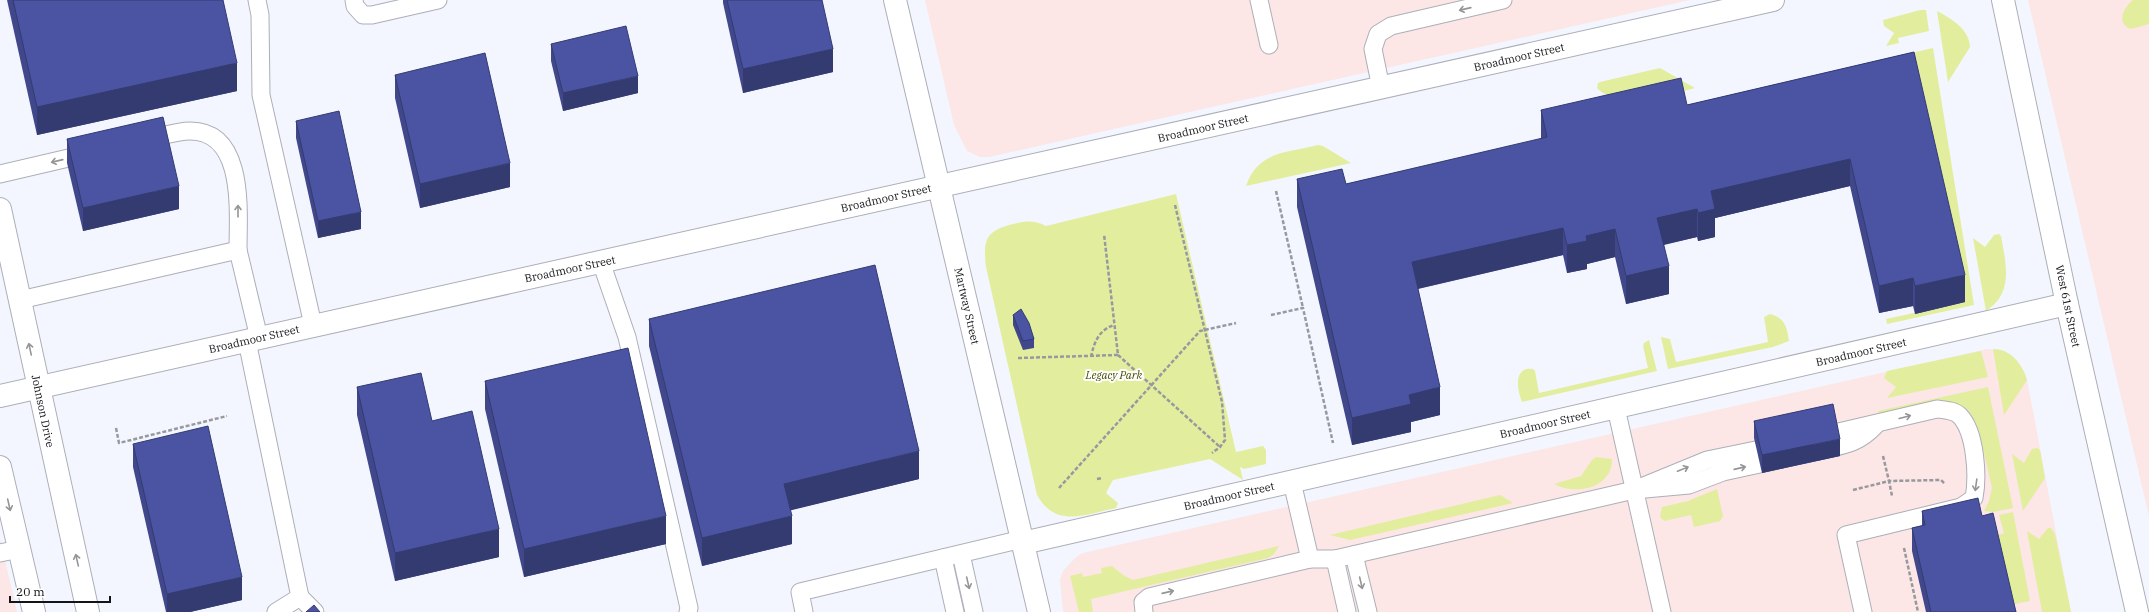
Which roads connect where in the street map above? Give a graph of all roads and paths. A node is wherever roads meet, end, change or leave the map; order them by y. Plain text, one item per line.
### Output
1 (257, 0) edge
2 (354, 0) edge
3 (438, 0) edge
4 (895, 0) edge
5 (1259, 0) edge
6 (1503, 0) edge
7 (1773, 0) edge
8 (2003, 0) edge
9 (1721, 6) edge
10 (1269, 45) dead end
11 (1382, 88) junction
12 (131, 144) edge
13 (108, 149) edge
14 (0, 174) edge
15 (938, 186) junction
16 (1276, 191) dead end
17 (1175, 205) dead end
18 (0, 209) edge
19 (1104, 234) dead end
20 (238, 250) junction
21 (601, 262) junction
22 (20, 300) junction
23 (2067, 304) junction
24 (1303, 308) junction
25 (1271, 315) dead end
26 (1236, 323) dead end
27 (313, 325) junction
28 (1114, 325) junction
29 (1205, 330) junction
30 (253, 339) junction
31 (1118, 355) junction
32 (1091, 357) junction
33 (1018, 358) dead end
34 (1151, 385) junction
35 (38, 387) junction
36 (0, 396) edge
37 (1616, 408) junction
38 (226, 416) dead end
39 (116, 428) dead end
40 (1334, 444) dead end
41 (1220, 447) junction
42 (1212, 453) dead end
43 (1883, 456) dead end
44 (0, 467) edge
45 (1102, 478) dead end
46 (1097, 479) dead end
47 (1292, 482) junction
48 (1889, 482) junction
49 (1059, 488) dead end
50 (1634, 490) junction
51 (1853, 490) dead end
52 (1892, 496) dead end
53 (1967, 503) junction
54 (1022, 541) junction
55 (1903, 544) dead end
56 (10, 551) edge
57 (961, 554) junction
58 (1354, 554) junction
59 (943, 558) junction
60 (1310, 559) junction
61 (1335, 559) junction
62 (300, 597) junction
63 (34, 612) edge
64 (88, 612) edge
65 (276, 612) edge
66 (315, 612) edge
67 (688, 612) edge
68 (804, 612) edge
69 (955, 612) edge
70 (974, 612) edge
71 (1039, 612) edge
72 (1144, 612) edge
73 (1347, 612) edge
74 (1368, 612) edge
75 (1662, 612) edge
76 (1863, 612) edge
77 (1918, 612) edge
78 (2137, 612) edge

1 - 27 lane
2 - 3 lane
4 - 15 street, Martway Street
5 - 10 lane
6 -> 11 lane
7 - 9 street, Broadmoor Street
8 - 23 street, West 61st Street
9 - 11 street, Broadmoor Street
11 - 15 street, Broadmoor Street
20 -> 12 lane
13 -> 14 lane
15 - 21 street, Broadmoor Street
15 - 54 street, Martway Street
16 - 24 path
17 - 29 path
18 - 22 street, Johnson Drive
19 - 28 path
20 - 22 lane
20 - 30 lane
21 - 27 street, Broadmoor Street
21 - 67 lane
35 -> 22 street, Johnson Drive
23 - 37 street, Broadmoor Street
23 - 78 street, West 61st Street
24 - 25 path
24 - 40 path
26 - 29 path
27 - 30 street, Broadmoor Street
28 - 31 path
28 - 32 path
29 - 34 path
29 - 41 path
30 - 35 street, Broadmoor Street
30 - 62 lane
31 - 32 path
31 - 34 path
32 - 33 path
34 - 41 path
34 - 49 path
35 - 36 street, Broadmoor Street
64 -> 35 street, Johnson Drive
37 - 47 street, Broadmoor Street
37 - 50 lane
38 - 39 path
41 - 42 path
43 - 48 path
44 -> 56 street
45 - 46 path
47 - 54 street, Broadmoor Street
47 - 60 lane
48 - 51 path
48 - 52 path
48 - 53 path
50 -> 53 lane
50 - 58 lane
50 - 75 lane
53 - 76 lane
54 - 57 lane
54 - 71 street, Martway Street
55 - 77 path
56 - 63 street
57 - 59 lane
57 -> 70 lane
58 - 61 lane
58 -> 74 lane
59 - 68 lane
59 - 69 lane
60 - 61 lane
72 -> 60 lane
61 - 73 lane
62 - 65 lane
62 - 66 lane

